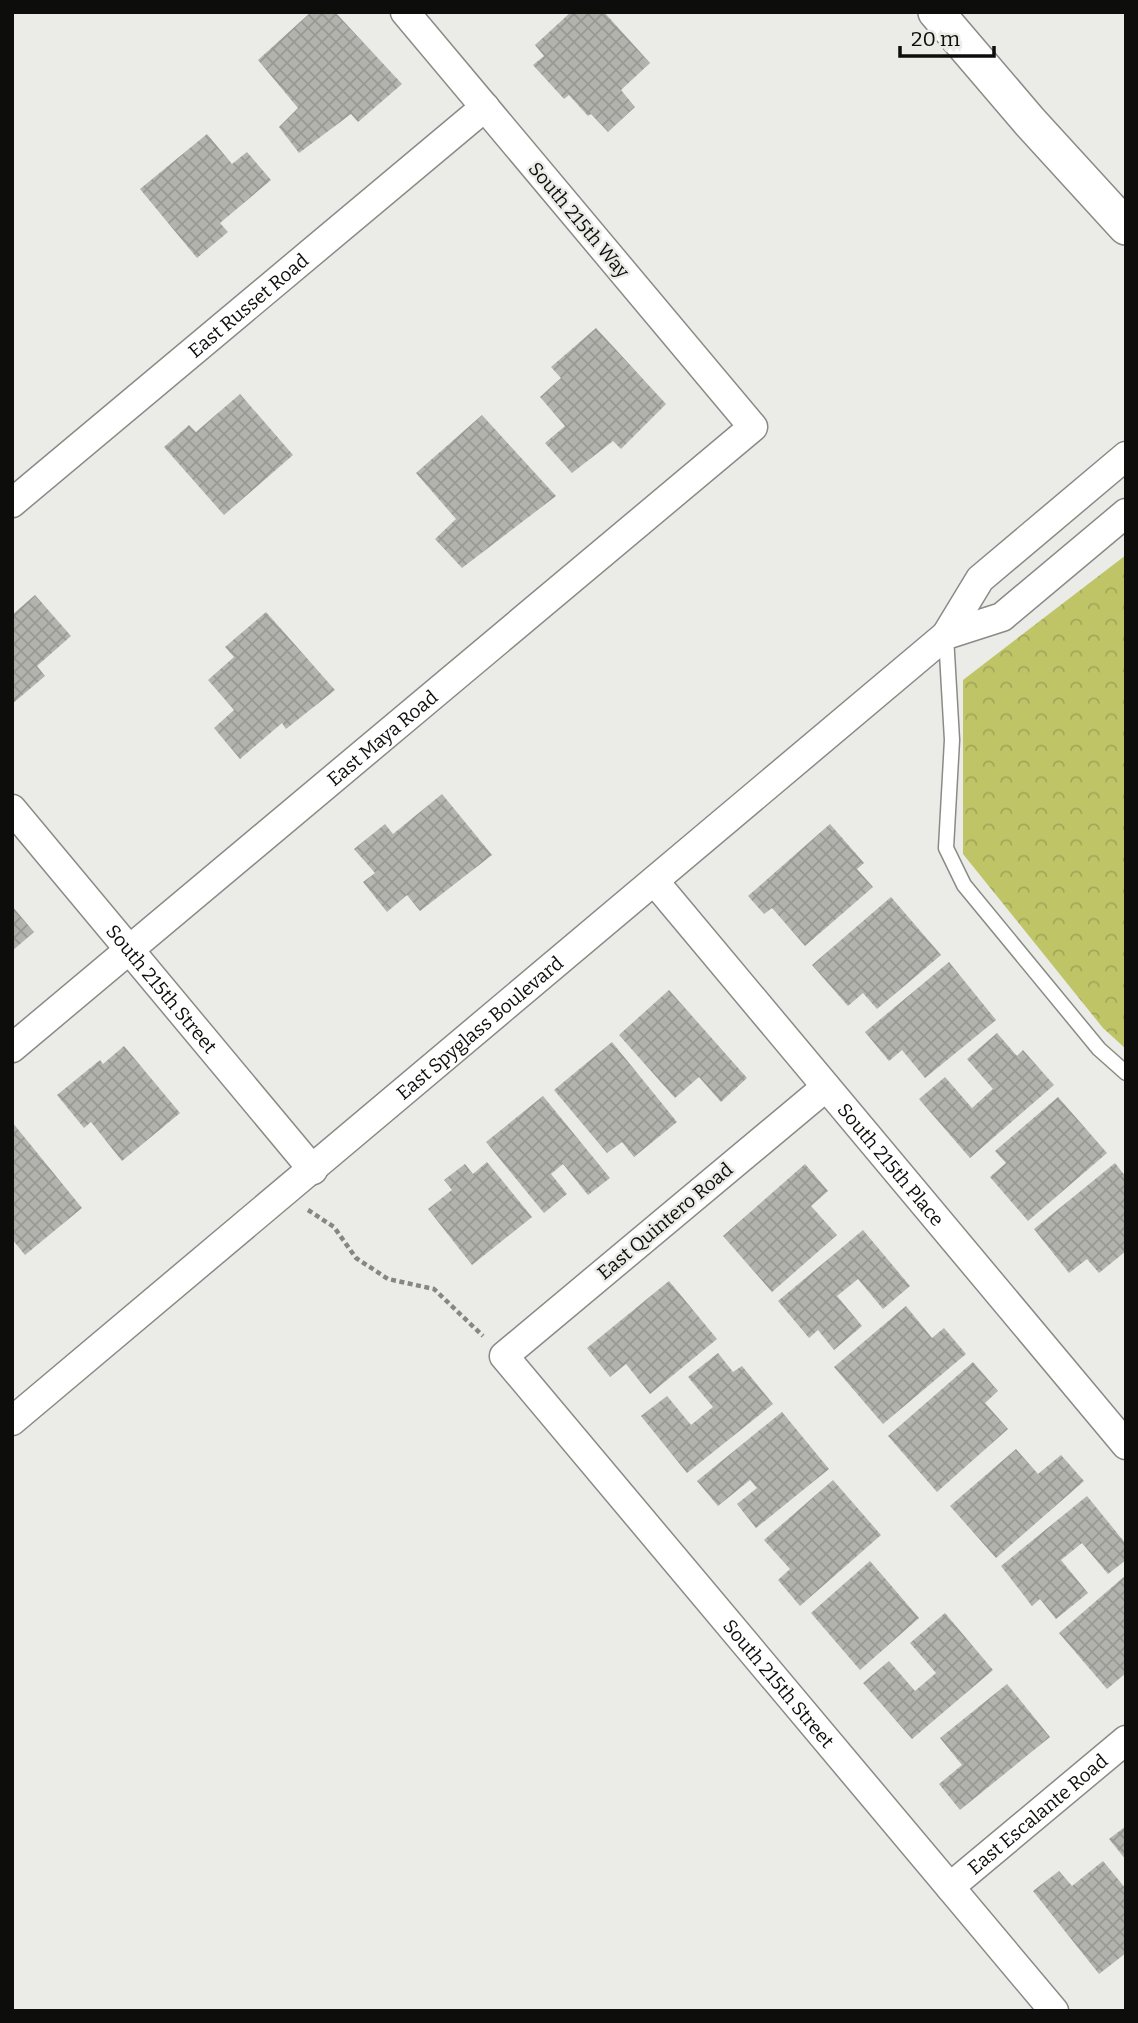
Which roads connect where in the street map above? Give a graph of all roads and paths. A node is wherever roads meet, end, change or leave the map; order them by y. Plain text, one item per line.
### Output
1 (405, 12) edge
2 (936, 12) edge
3 (485, 107) junction
4 (1126, 227) edge
5 (753, 427) joint
6 (1126, 456) edge
7 (12, 503) edge
8 (1126, 513) edge
9 (946, 635) junction
10 (12, 809) edge
11 (655, 882) junction
12 (130, 949) junction
13 (12, 1048) edge
14 (1126, 1073) edge
15 (826, 1087) junction
16 (313, 1170) junction
17 (284, 1194) junction
18 (504, 1356) junction
19 (12, 1421) edge
20 (1126, 1445) edge
21 (1126, 1740) edge
22 (950, 1887) junction
23 (1054, 2011) edge

1 - 3 street, South 215th Way
2 - 4 street
3 - 5 street, South 215th Way
3 - 7 street, East Russet Road
5 - 12 street, East Maya Road
6 - 9 street, East Spyglass Boulevard
8 - 9 street, East Spyglass Boulevard
9 - 11 street, East Spyglass Boulevard
9 - 14 lane
10 - 12 street, South 215th Street
11 - 15 street, South 215th Place
11 - 16 street, East Spyglass Boulevard
12 - 13 street, East Maya Road
12 - 16 street, South 215th Street
15 - 18 street, East Quintero Road
15 - 20 street, South 215th Place
16 - 17 street, East Spyglass Boulevard
17 - 18 path
17 - 19 street, East Spyglass Boulevard
18 - 22 street, South 215th Street
21 - 22 street, East Escalante Road
22 - 23 street, South 215th Street

